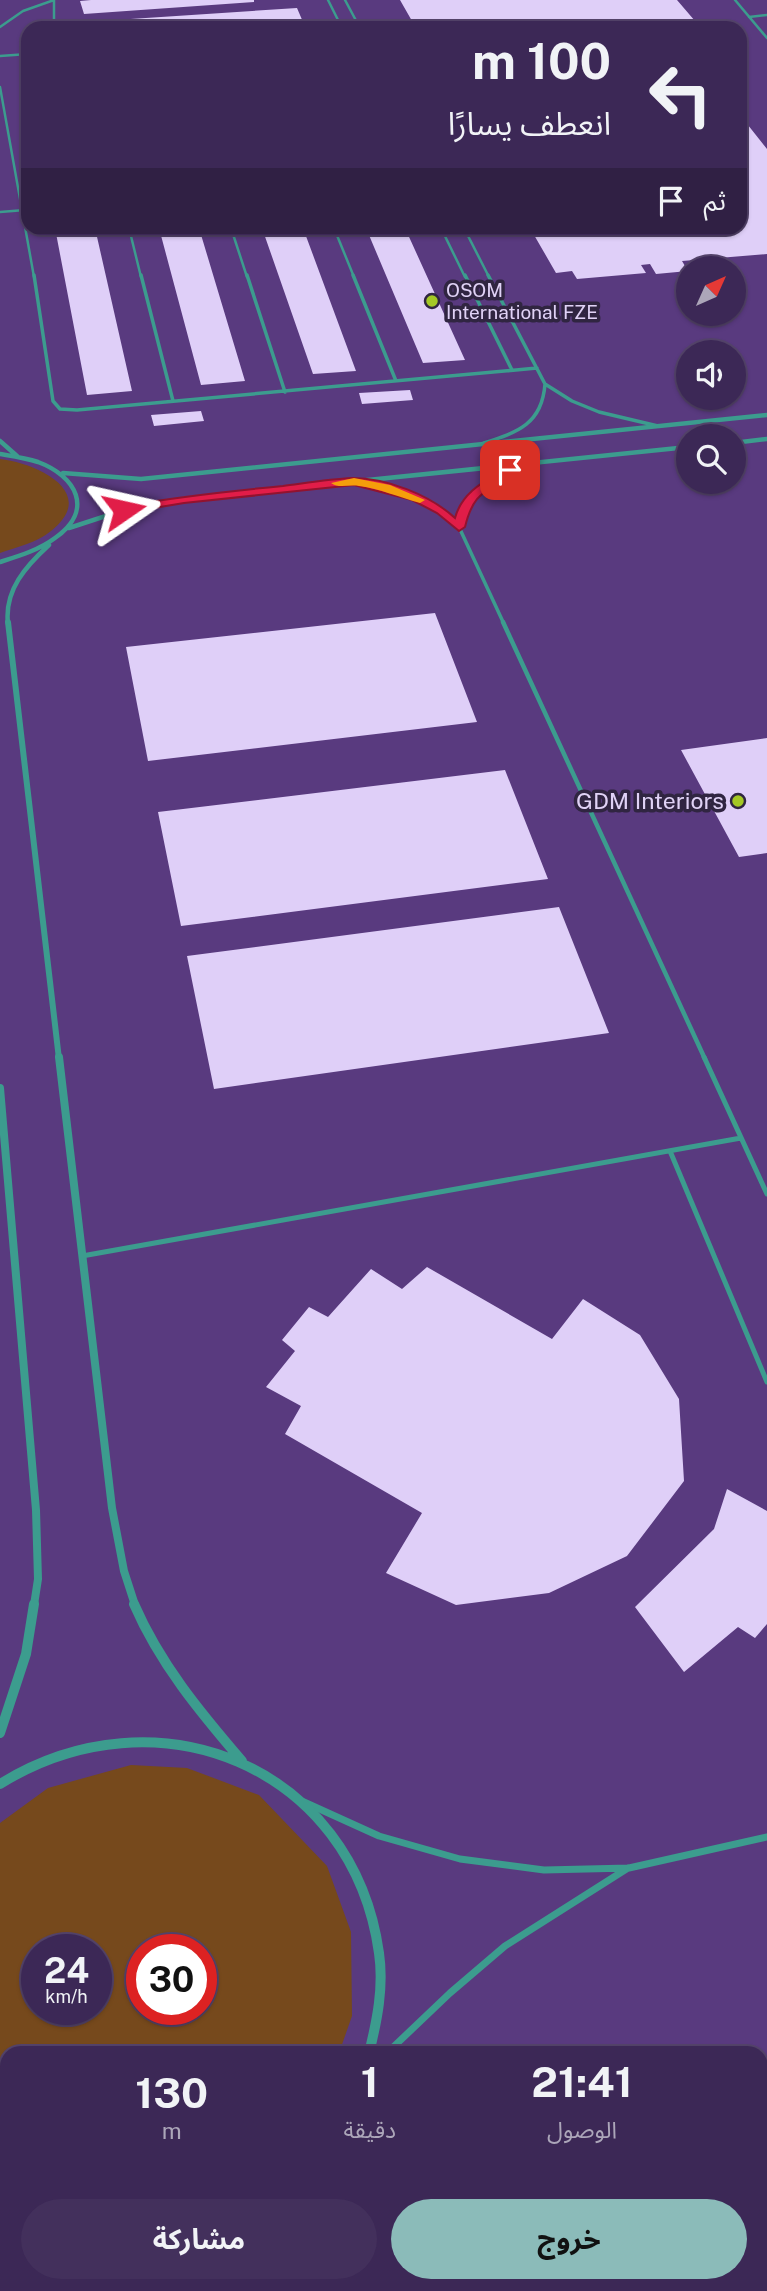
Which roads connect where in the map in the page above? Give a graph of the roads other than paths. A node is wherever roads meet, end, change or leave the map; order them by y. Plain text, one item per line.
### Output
1 (54, 0) edge
2 (328, 0) edge
3 (345, 0) edge
4 (735, 0) edge
5 (767, 15) edge
6 (749, 17) junction
7 (54, 21) edge
8 (338, 21) edge
9 (356, 21) edge
10 (0, 27) edge
11 (767, 38) edge
12 (21, 54) edge
13 (0, 56) edge
14 (0, 88) edge
15 (21, 187) edge
16 (21, 210) edge
17 (0, 212) edge
18 (30, 235) edge
19 (131, 235) edge
20 (233, 235) edge
21 (337, 235) edge
22 (444, 235) edge
23 (468, 235) edge
24 (537, 368) junction
25 (512, 370) junction
26 (396, 381) junction
27 (545, 384) junction
28 (285, 392) junction
29 (173, 401) junction
30 (767, 415) edge
31 (661, 426) junction
32 (767, 439) edge
33 (0, 441) edge
34 (746, 441) edge
35 (481, 444) junction
36 (676, 448) edge
37 (0, 454) edge
38 (18, 456) junction
39 (524, 464) junction
40 (63, 473) junction
41 (354, 482) junction
42 (459, 527) junction
43 (69, 528) junction
44 (49, 545) junction
45 (0, 562) edge
46 (0, 1088) edge
47 (741, 1138) junction
48 (670, 1151) junction
49 (767, 1194) edge
50 (82, 1256) junction
51 (767, 1382) edge
52 (0, 1733) edge
53 (242, 1761) junction
54 (0, 1784) edge
55 (304, 1802) junction
56 (767, 1837) edge
57 (629, 1868) junction
58 (371, 2046) edge
59 (394, 2046) edge

1 - 7 lane
1 - 10 lane
2 - 8 lane
3 - 9 lane
4 - 6 lane
5 - 6 lane
6 - 11 lane
12 - 13 lane
14 - 15 lane
16 - 17 lane
18 - 29 lane
19 - 29 lane
20 - 28 lane
21 - 26 lane
22 - 25 lane
23 - 24 lane
24 - 25 lane
24 - 27 lane
25 - 26 lane
26 - 28 lane
27 - 31 lane
27 - 35 lane
28 - 29 lane
30 - 31 street
31 - 35 street
32 - 34 street
33 - 38 street
35 - 40 street
36 - 39 street
37 - 38 street
38 - 40 street
39 - 41 street
39 - 42 lane
40 - 43 street
41 - 42 lane
41 - 43 street
42 - 47 lane
43 - 44 street
44 - 45 street
44 - 50 street
46 - 52 street
47 - 48 lane
47 - 49 lane
48 - 50 lane
48 - 51 lane
50 - 53 street
53 - 54 street
53 - 55 street
55 - 57 lane
55 - 58 street
56 - 57 lane
57 - 59 lane

